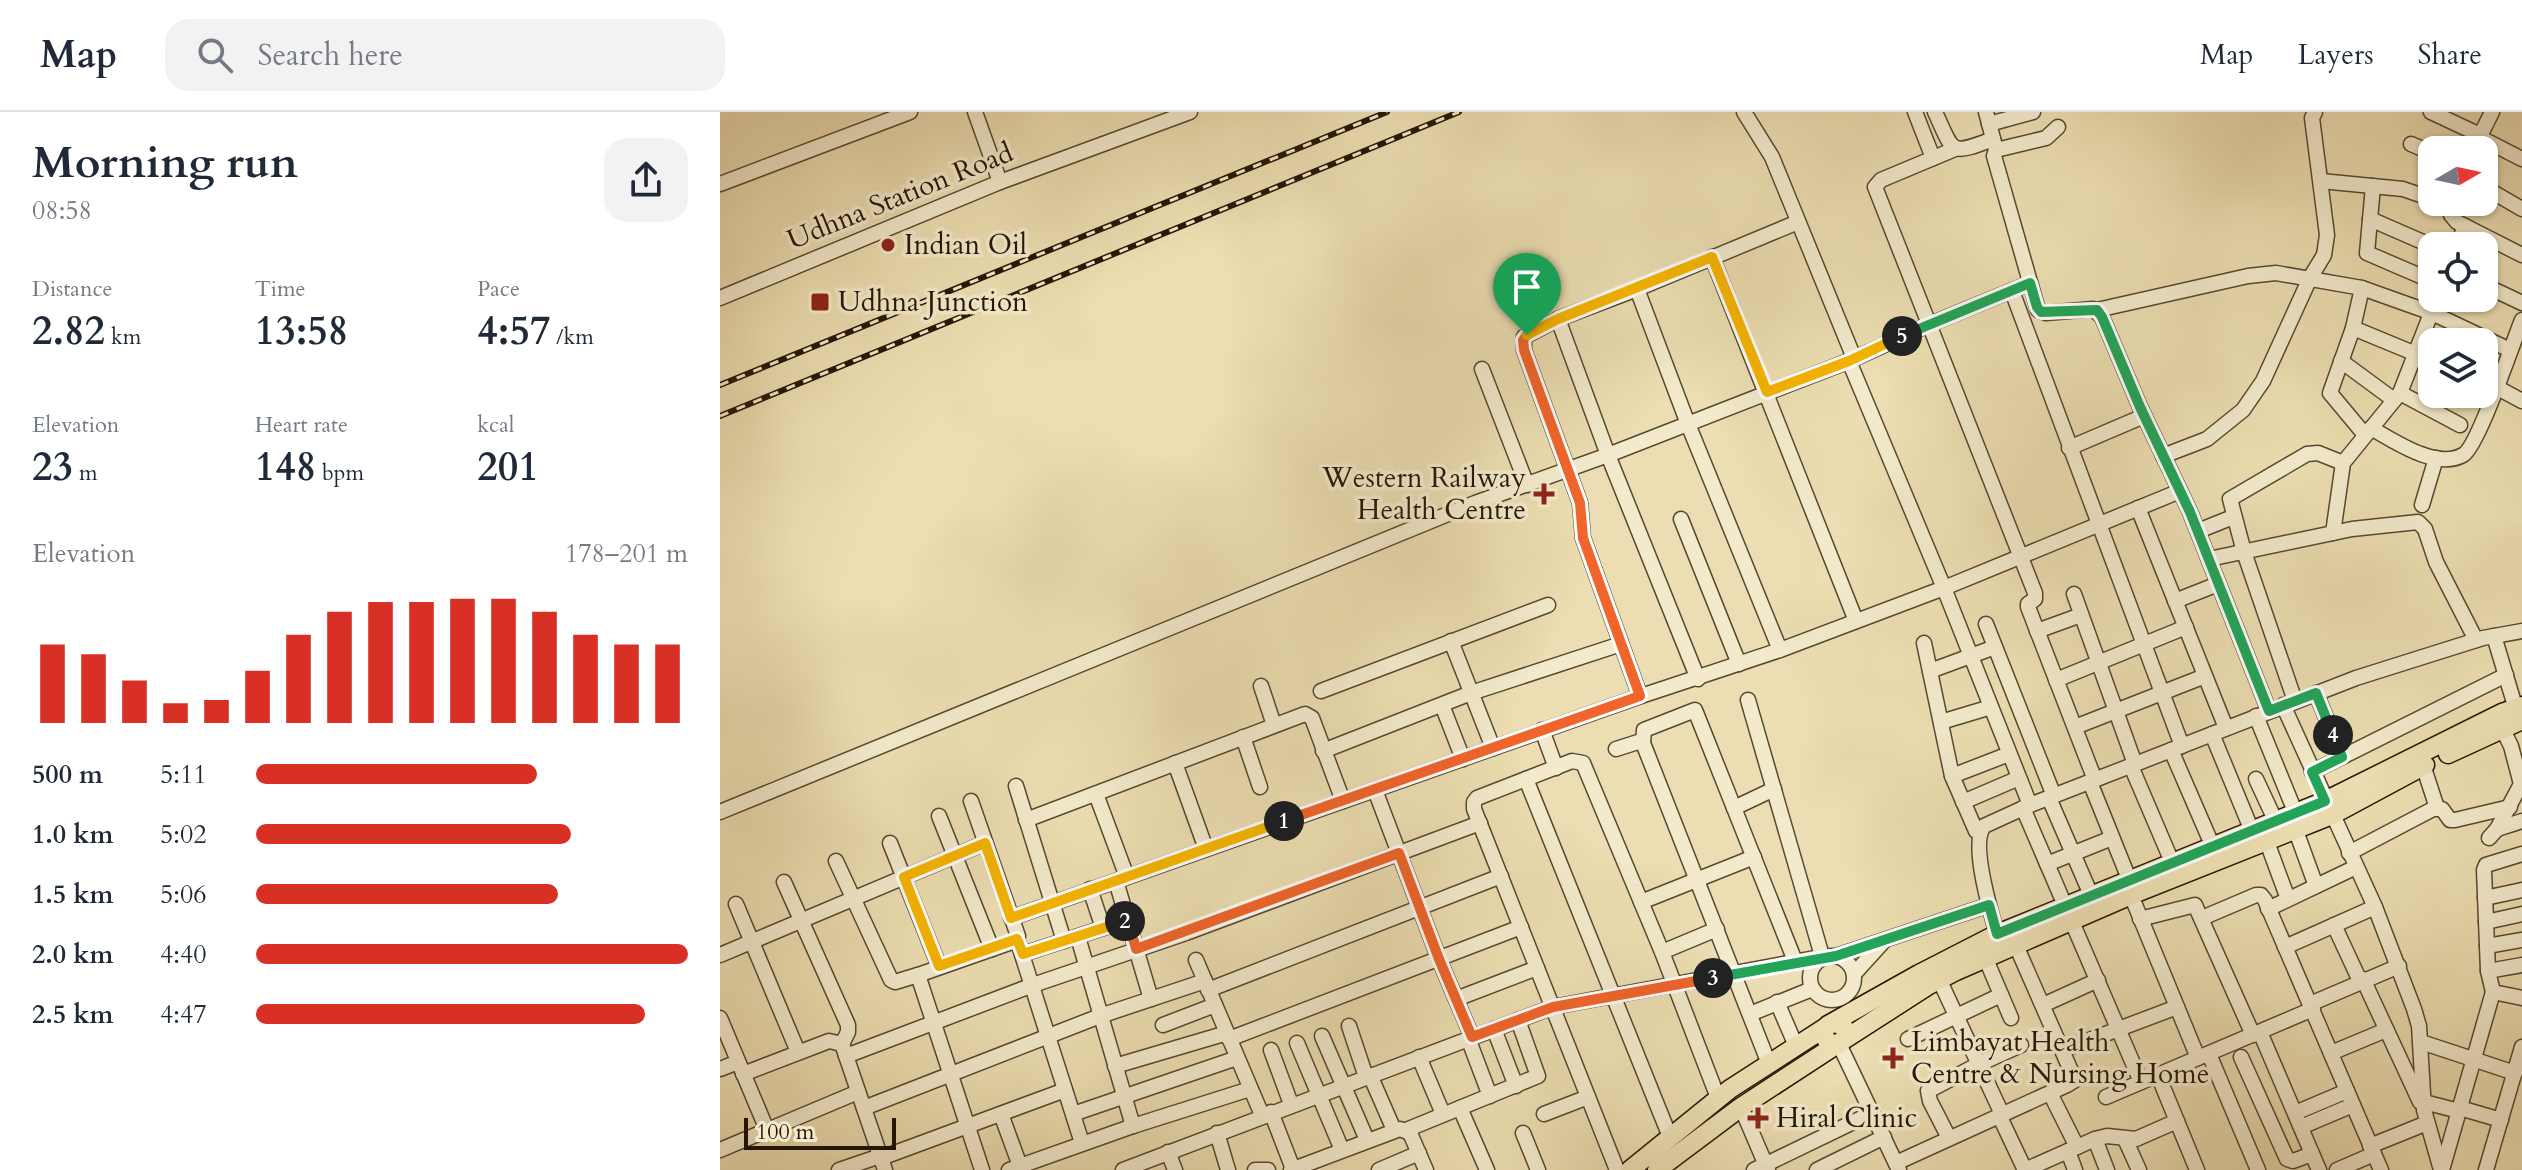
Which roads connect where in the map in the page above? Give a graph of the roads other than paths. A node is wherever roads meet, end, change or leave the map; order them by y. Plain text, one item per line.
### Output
1 (910, 112) edge
2 (975, 112) edge
3 (1190, 112) edge
4 (1744, 112) edge
5 (1915, 112) edge
6 (1935, 112) edge
7 (2033, 112) edge
8 (2315, 112) edge
9 (2431, 112) edge
10 (2492, 112) edge
11 (1988, 118) edge
12 (2058, 127) dead end
13 (2470, 136) edge
14 (2480, 136) edge
15 (1994, 144) junction
16 (2411, 144) dead end
17 (2418, 147) edge
18 (1955, 149) junction
19 (2498, 149) edge
20 (1933, 158) junction
21 (2522, 159) edge
22 (2321, 181) junction
23 (1000, 182) junction
24 (720, 184) edge
25 (2373, 186) junction
26 (2418, 194) edge
27 (2498, 195) edge
28 (2522, 209) edge
29 (2452, 216) edge
30 (2370, 219) junction
31 (1798, 222) junction
32 (2465, 226) junction
33 (2463, 232) edge
34 (2418, 240) edge
35 (2522, 255) edge
36 (1712, 257) junction
37 (2418, 275) edge
38 (2310, 278) junction
39 (2030, 283) junction
40 (2362, 288) junction
41 (1637, 289) junction
42 (2012, 291) junction
43 (2498, 292) edge
44 (720, 298) edge
45 (2522, 303) edge
46 (2097, 310) junction
47 (2432, 313) junction
48 (1558, 319) junction
49 (1928, 325) junction
50 (2521, 327) edge
51 (2353, 328) junction
52 (2510, 350) junction
53 (2417, 352) junction
54 (1851, 359) junction
55 (2341, 361) junction
56 (1482, 369) dead end
57 (2498, 377) edge
58 (1767, 392) junction
59 (2498, 394) edge
60 (2397, 397) junction
61 (2522, 401) edge
62 (2486, 408) edge
63 (2144, 416) junction
64 (1688, 424) junction
65 (2460, 425) dead end
66 (2368, 432) junction
67 (2069, 448) junction
68 (1608, 455) junction
69 (2163, 456) junction
70 (2436, 458) junction
71 (2343, 463) junction
72 (1568, 469) junction
73 (1527, 485) junction
74 (2180, 491) junction
75 (2422, 505) dead end
76 (2138, 508) junction
77 (2233, 517) junction
78 (1681, 519) dead end
79 (2098, 525) junction
80 (2198, 531) junction
81 (2333, 533) junction
82 (2244, 552) junction
83 (2020, 556) junction
84 (2209, 559) junction
85 (2218, 584) junction
86 (1944, 588) junction
87 (2074, 594) dead end
88 (2175, 601) junction
89 (1548, 605) dead end
90 (2081, 615) junction
91 (1856, 621) junction
92 (1986, 624) dead end
93 (2186, 627) junction
94 (2037, 631) junction
95 (2522, 631) edge
96 (2494, 636) junction
97 (2476, 640) junction
98 (1451, 641) junction
99 (1924, 643) dead end
100 (1621, 644) junction
101 (2143, 644) junction
102 (1995, 647) junction
103 (1780, 650) junction
104 (1971, 656) junction
105 (2098, 662) junction
106 (1739, 664) junction
107 (1930, 671) junction
108 (2506, 675) junction
109 (2205, 676) junction
110 (1698, 679) junction
111 (2056, 680) junction
112 (1261, 686) dead end
113 (1321, 691) dead end
114 (1471, 693) junction
115 (2162, 693) junction
116 (2316, 693) junction
117 (1640, 696) junction
118 (1748, 700) dead end
119 (1442, 705) junction
120 (1991, 707) junction
121 (2276, 708) junction
122 (2116, 712) junction
123 (2516, 717) edge
124 (1941, 722) junction
125 (1274, 725) junction
126 (2075, 727) junction
127 (1542, 730) junction
128 (2219, 731) junction
129 (1243, 737) junction
130 (1643, 743) junction
131 (2516, 745) edge
132 (1493, 748) junction
133 (2176, 748) junction
134 (1616, 749) dead end
135 (1323, 751) junction
136 (2009, 754) junction
137 (2342, 757) junction
138 (1463, 759) junction
139 (1175, 763) junction
140 (2133, 765) junction
141 (2423, 765) junction
142 (1556, 768) junction
143 (2521, 771) edge
144 (2312, 772) junction
145 (1952, 776) junction
146 (2019, 778) junction
147 (1526, 779) junction
148 (2256, 779) dead end
149 (2093, 781) junction
150 (1016, 786) dead end
151 (1260, 787) dead end
152 (1774, 789) junction
153 (1375, 790) junction
154 (1096, 794) junction
155 (2052, 797) junction
156 (2515, 800) edge
157 (971, 801) dead end
158 (1343, 801) junction
159 (1963, 802) junction
160 (2026, 807) junction
161 (1734, 808) junction
162 (2329, 808) junction
163 (2437, 808) junction
164 (720, 812) edge
165 (939, 816) dead end
166 (1026, 820) junction
167 (2522, 821) edge
168 (2276, 822) junction
169 (2296, 822) junction
170 (1480, 823) junction
171 (1980, 830) junction
172 (2260, 836) junction
173 (2112, 838) junction
174 (890, 843) dead end
175 (985, 843) junction
176 (2213, 847) junction
177 (1206, 849) junction
178 (1399, 853) junction
179 (2073, 853) junction
180 (2349, 853) junction
181 (2522, 854) edge
182 (955, 856) junction
183 (1754, 857) junction
184 (836, 861) dead end
185 (2172, 862) junction
186 (2047, 864) junction
187 (2356, 867) junction
188 (1501, 876) junction
189 (904, 877) junction
190 (1122, 879) junction
191 (1697, 879) junction
192 (784, 882) dead end
193 (2316, 886) junction
194 (2130, 887) junction
195 (1090, 889) junction
196 (2522, 890) edge
197 (2091, 895) junction
198 (2485, 898) junction
199 (853, 899) junction
200 (2288, 899) junction
201 (1052, 902) junction
202 (1641, 902) junction
203 (736, 904) dead end
204 (1989, 905) junction
205 (2375, 907) junction
206 (1420, 908) junction
207 (2268, 909) junction
208 (2068, 913) junction
209 (2522, 914) edge
210 (1011, 918) junction
211 (2202, 918) junction
212 (2140, 919) junction
213 (1128, 920) junction
214 (801, 921) junction
215 (2486, 922) junction
216 (2334, 925) junction
217 (1521, 927) junction
218 (1103, 928) junction
219 (1717, 929) junction
220 (1997, 934) junction
221 (1017, 939) junction
222 (1071, 939) junction
223 (1886, 939) junction
224 (2522, 940) edge
225 (752, 942) junction
226 (2015, 943) junction
227 (2487, 946) junction
228 (2285, 947) junction
229 (992, 949) junction
230 (1136, 949) junction
231 (1662, 952) junction
232 (1023, 954) junction
233 (1827, 954) junction
234 (720, 955) edge
235 (1985, 957) junction
236 (1439, 959) junction
237 (1196, 960) dead end
238 (1795, 961) junction
239 (2522, 965) edge
240 (939, 966) junction
241 (2399, 966) junction
242 (1086, 967) junction
243 (1537, 968) junction
244 (2488, 971) junction
245 (1735, 974) junction
246 (1854, 974) junction
247 (918, 975) junction
248 (1939, 979) junction
249 (2098, 980) junction
250 (2361, 980) junction
251 (1033, 985) junction
252 (1206, 985) junction
253 (1675, 985) junction
254 (1812, 989) junction
255 (2493, 992) junction
256 (2001, 995) junction
257 (1613, 996) junction
258 (2522, 998) edge
259 (1151, 999) junction
260 (1456, 999) junction
261 (1828, 1001) junction
262 (1777, 1002) junction
263 (1215, 1005) junction
264 (2043, 1005) junction
265 (2311, 1006) junction
266 (1553, 1007) junction
267 (2177, 1007) junction
268 (1750, 1014) junction
269 (1956, 1015) junction
270 (1100, 1016) junction
271 (720, 1018) edge
272 (2011, 1018) dead end
273 (1518, 1020) junction
274 (934, 1023) junction
275 (1163, 1025) dead end
276 (1829, 1025) junction
277 (1349, 1026) dead end
278 (1494, 1029) junction
279 (2120, 1030) junction
280 (2386, 1030) junction
281 (2257, 1033) junction
282 (1049, 1036) junction
283 (1228, 1036) junction
284 (1322, 1036) dead end
285 (1470, 1038) junction
286 (1908, 1039) dead end
287 (2421, 1042) junction
288 (1297, 1043) dead end
289 (1840, 1043) junction
290 (2021, 1045) dead end
291 (1796, 1046) junction
292 (844, 1050) junction
293 (1271, 1050) dead end
294 (2063, 1050) junction
295 (798, 1052) junction
296 (2331, 1053) junction
297 (2203, 1056) junction
298 (1419, 1057) junction
299 (2241, 1057) dead end
300 (1237, 1058) junction
301 (2474, 1059) junction
302 (2519, 1060) edge
303 (1769, 1064) junction
304 (1979, 1064) junction
305 (1115, 1066) junction
306 (741, 1068) junction
307 (720, 1069) edge
308 (950, 1075) junction
309 (2158, 1075) junction
310 (1368, 1076) junction
311 (2141, 1082) junction
312 (1344, 1085) junction
313 (1516, 1086) junction
314 (1250, 1089) junction
315 (1065, 1090) junction
316 (858, 1092) junction
317 (2050, 1093) junction
318 (1318, 1095) junction
319 (1124, 1096) junction
320 (1490, 1096) junction
321 (1588, 1097) junction
322 (2106, 1097) dead end
323 (1718, 1098) junction
324 (2350, 1098) junction
325 (1291, 1104) junction
326 (1741, 1107) junction
327 (864, 1108) junction
328 (1460, 1108) junction
329 (2459, 1110) junction
330 (2425, 1112) junction
331 (1872, 1113) junction
332 (1001, 1114) junction
333 (1073, 1114) junction
334 (1267, 1114) junction
335 (1443, 1114) junction
336 (1544, 1114) dead end
337 (2001, 1115) junction
338 (2501, 1120) junction
339 (2177, 1121) junction
340 (2299, 1122) junction
341 (967, 1126) junction
342 (1133, 1126) junction
343 (767, 1130) junction
344 (1400, 1130) junction
345 (1217, 1133) junction
346 (1523, 1133) dead end
347 (2276, 1134) junction
348 (1670, 1137) junction
349 (1884, 1137) junction
350 (1949, 1138) junction
351 (2095, 1139) junction
352 (2125, 1139) junction
353 (1367, 1140) junction
354 (1082, 1143) junction
355 (2073, 1149) junction
356 (720, 1150) edge
357 (1342, 1150) junction
358 (2372, 1150) junction
359 (1168, 1152) junction
360 (1419, 1153) junction
361 (2312, 1154) junction
362 (882, 1161) edge
363 (1142, 1166) edge
364 (1015, 1168) edge
365 (1763, 1168) edge
366 (1897, 1168) edge
367 (1660, 1169) edge
368 (2031, 1169) edge
369 (839, 1170) edge
370 (982, 1170) edge
371 (1123, 1170) edge
372 (1175, 1170) edge
373 (1228, 1170) edge
374 (1255, 1170) edge
375 (1268, 1170) edge
376 (1292, 1170) edge
377 (1379, 1170) edge
378 (1426, 1170) edge
379 (1487, 1170) edge
380 (1538, 1170) edge
381 (1617, 1170) edge
382 (1630, 1170) edge
383 (1817, 1170) edge
384 (2075, 1170) edge
385 (2107, 1170) edge
386 (2139, 1170) edge
387 (2197, 1170) edge
388 (2258, 1170) edge
389 (2319, 1170) edge
390 (2337, 1170) edge
391 (2381, 1170) edge
392 (2442, 1170) edge
393 (2486, 1170) edge

1 - 24 street
2 - 23 street
3 - 23 street, Udhna Station Road
4 - 31 street
5 - 20 street
6 - 18 street
7 - 11 street
8 - 22 street
9 - 13 street
10 - 14 street
11 - 15 street
12 - 15 street
15 - 18 street
15 - 39 street
16 - 17 street
18 - 20 street
19 - 21 street
20 - 49 street
22 - 25 street
22 - 38 street
23 - 44 street, Udhna Station Road
25 - 26 street
25 - 30 street
27 - 28 street
29 - 32 street
30 - 34 street
30 - 37 street
31 - 36 street
31 - 54 street
32 - 33 street
32 - 35 street
36 - 41 street
36 - 58 street
38 - 40 street
38 - 46 street
38 - 69 street
39 - 42 street
39 - 46 street
40 - 47 street
40 - 51 street
41 - 48 street
41 - 64 street
42 - 49 street
42 - 67 street
43 - 45 street
46 - 63 street
47 - 52 street
47 - 53 street
48 - 68 street
48 - 72 street
49 - 54 street
49 - 83 street
50 - 52 street
51 - 53 street
51 - 55 street
52 - 57 street
53 - 60 street
54 - 58 street
54 - 86 street
55 - 60 street
55 - 66 street
56 - 73 street
58 - 64 street
58 - 91 street
59 - 61 street
60 - 65 street
60 - 66 street
62 - 70 street
63 - 67 street
63 - 69 street
64 - 68 street
64 - 103 street
66 - 70 street
66 - 71 street
67 - 79 street
68 - 72 street
68 - 110 street
69 - 74 street
70 - 75 street
71 - 77 street
71 - 81 street
72 - 73 street
72 - 100 street
73 - 164 street
74 - 76 street
74 - 80 street
76 - 79 street
76 - 88 street
77 - 80 street
77 - 82 street
78 - 106 street
79 - 83 street
79 - 101 street
80 - 84 street
81 - 82 street
81 - 97 street
82 - 84 street
82 - 121 street
83 - 86 street
83 - 94 street
84 - 85 street
85 - 88 street
85 - 121 street
86 - 91 street
86 - 104 street
87 - 90 street
88 - 93 street
89 - 98 street
90 - 94 street
90 - 105 street
91 - 103 street
92 - 102 street
93 - 101 street
93 - 109 street
94 - 111 street
95 - 96 street
96 - 97 street
96 - 108 street
97 - 116 street
98 - 113 street
98 - 114 street
99 - 107 street
100 - 114 street
100 - 117 street
101 - 105 street
101 - 115 street
102 - 104 street
102 - 155 street
103 - 106 street
104 - 107 street
104 - 120 street
105 - 111 street
105 - 122 street
106 - 110 street
107 - 124 street
108 - 123 street
108 - 137 street
109 - 115 street
109 - 128 street
110 - 117 street
111 - 126 street
112 - 125 street
114 - 119 street
114 - 132 street
115 - 122 street
115 - 133 street
116 - 121 street
116 - 137 street
117 - 127 street
118 - 152 street
119 - 135 street
119 - 138 street
120 - 124 street
120 - 136 street
121 - 128 street
121 - 144 street
121 - 169 street
122 - 126 street
122 - 140 street
123 - 131 street
123 - 141 main road
123 - 162 main road
124 - 145 street
125 - 129 street
125 - 135 street
126 - 149 street
127 - 132 street
127 - 142 street
128 - 133 street
128 - 172 street
129 - 139 street
129 - 151 street
130 - 134 street
130 - 161 street
130 - 191 street
131 - 143 street
132 - 138 street
133 - 140 street
133 - 176 street
135 - 158 street
136 - 145 street
136 - 146 street
137 - 144 street
138 - 153 street
139 - 154 street
139 - 177 street
140 - 149 street
140 - 185 street
141 - 162 main road
141 - 163 street
142 - 147 street
142 - 202 street
143 - 156 street
144 - 162 street
145 - 159 street
146 - 159 street
146 - 160 street
147 - 170 street
147 - 257 street
148 - 168 street
149 - 155 street
149 - 173 street
150 - 166 street
152 - 161 street
152 - 233 street
153 - 158 street
153 - 178 street
154 - 166 street
154 - 190 street
155 - 160 street
155 - 179 street
156 - 163 street
156 - 167 street
157 - 175 street
158 - 177 street
159 - 171 street
160 - 171 street
160 - 186 street
161 - 183 street
162 - 169 main road
162 - 180 street
163 - 180 street
165 - 182 street
166 - 201 street
168 - 169 main road
168 - 172 main road
169 - 172 main road
169 - 193 street
170 - 178 street
170 - 188 street
171 - 204 street
172 - 176 main road
172 - 194 main road
172 - 200 street
173 - 179 street
173 - 194 street
174 - 189 street
175 - 182 street
175 - 210 street
176 - 185 main road
177 - 190 street
178 - 206 street
178 - 230 street
179 - 186 street
179 - 197 street
180 - 187 street
181 - 198 street
182 - 189 street
182 - 229 street
183 - 191 street
183 - 238 street
184 - 199 street
185 - 194 main road
186 - 208 street
187 - 193 street
187 - 205 street
188 - 206 street
188 - 217 street
189 - 199 street
189 - 240 street
190 - 195 street
190 - 213 street
191 - 202 street
191 - 219 street
192 - 214 street
193 - 200 street
194 - 197 main road
194 - 208 main road
194 - 212 street
195 - 201 street
195 - 218 street
196 - 198 street
197 - 208 main road
198 - 215 street
199 - 214 street
199 - 247 street
200 - 207 street
201 - 210 street
201 - 222 street
202 - 231 street
203 - 225 street
204 - 220 street
204 - 223 street
205 - 216 street
205 - 241 street
206 - 236 street
206 - 252 street
207 - 211 street
207 - 228 street
208 - 220 main road
208 - 226 main road
208 - 249 street
209 - 215 street
210 - 221 street
211 - 212 street
211 - 281 street
212 - 267 street
213 - 218 street
213 - 230 street
214 - 225 street
214 - 292 street
215 - 227 street
216 - 228 street
216 - 250 street
217 - 236 street
217 - 243 street
218 - 222 street
219 - 231 street
219 - 245 street
220 - 276 main road
221 - 229 street
221 - 232 street
222 - 232 street
222 - 242 street
223 - 233 street
223 - 246 street
224 - 227 street
225 - 234 street
225 - 295 street
226 - 235 main road
226 - 264 street
227 - 244 street
228 - 265 street
229 - 240 street
230 - 242 street
230 - 259 street
231 - 253 street
232 - 251 street
233 - 238 street
233 - 246 street
233 - 254 street
235 - 248 main road
235 - 256 street
236 - 260 street
236 - 283 street
237 - 252 street
238 - 245 street
239 - 244 street
240 - 247 street
241 - 250 street
241 - 287 street
242 - 251 street
242 - 270 street
243 - 260 street
243 - 266 street
244 - 255 street
245 - 253 street
245 - 268 street
246 - 261 street
247 - 274 street
248 - 269 street
248 - 289 main road
249 - 264 street
249 - 279 street
250 - 265 street
250 - 280 street
251 - 274 street
251 - 282 street
252 - 259 street
252 - 263 street
253 - 257 street
253 - 323 street
254 - 261 street
254 - 262 street
255 - 258 street
255 - 301 street
256 - 269 street
256 - 272 street
257 - 266 street
257 - 348 street
259 - 270 street
260 - 285 street
261 - 276 street
262 - 268 street
262 - 291 street
263 - 275 street
263 - 283 street
264 - 294 street
265 - 281 street
265 - 296 street
266 - 273 street
266 - 321 street
267 - 279 street
267 - 297 street
268 - 303 street
269 - 286 street
269 - 304 street
270 - 282 street
270 - 305 street
271 - 306 street
273 - 278 street
273 - 313 street
274 - 292 street
274 - 308 street
276 - 289 main road
276 - 291 main road
277 - 310 street
278 - 285 street
278 - 313 street
279 - 294 street
279 - 311 street
280 - 296 street
280 - 330 street
281 - 297 street
281 - 340 street
282 - 308 street
282 - 315 street
283 - 300 street
283 - 305 street
284 - 312 street
285 - 298 street
285 - 320 street
287 - 301 street
287 - 330 street
288 - 318 street
289 - 326 main road
289 - 331 street
290 - 304 street
291 - 303 main road
292 - 295 street
292 - 316 street
293 - 325 street
294 - 317 street
295 - 306 street
296 - 324 street
297 - 309 street
297 - 388 street
298 - 310 street
298 - 335 street
299 - 347 street
300 - 314 street
300 - 319 street
301 - 302 street
301 - 329 street
302 - 338 street
303 - 323 main road
304 - 337 street
304 - 350 street
305 - 319 street
306 - 307 street
306 - 343 street
308 - 327 street
308 - 341 street
309 - 311 street
309 - 339 street
310 - 312 street
310 - 344 street
311 - 322 street
312 - 318 street
312 - 353 street
313 - 320 street
314 - 334 street
314 - 342 street
315 - 332 street
315 - 333 street
316 - 327 street
316 - 343 street
317 - 337 street
317 - 355 street
318 - 325 street
318 - 357 street
319 - 333 street
319 - 342 street
320 - 328 street
321 - 336 street
321 - 381 street
323 - 348 main road
324 - 340 street
324 - 358 street
325 - 334 street
326 - 365 street
326 - 367 main road
327 - 362 street
328 - 335 street
328 - 379 street
329 - 330 street
329 - 338 street
329 - 392 street
330 - 358 street
330 - 392 street
331 - 349 street
331 - 365 street
332 - 341 street
332 - 364 street
333 - 354 street
334 - 345 street
334 - 376 street
335 - 344 street
337 - 350 street
337 - 368 street
338 - 393 street
339 - 352 street
339 - 387 street
340 - 347 street
340 - 361 street
341 - 362 street
341 - 370 street
342 - 354 street
343 - 356 street
344 - 353 street
344 - 360 street
345 - 359 street
345 - 373 street
346 - 380 street
347 - 361 street
348 - 382 main road
349 - 366 street
349 - 383 street
350 - 366 street
351 - 352 street
351 - 355 street
351 - 385 street
352 - 386 street
353 - 357 street
354 - 364 street
355 - 368 street
355 - 384 street
357 - 376 street
358 - 390 street
358 - 391 street
359 - 363 street
359 - 372 street
360 - 377 street
360 - 378 street
361 - 389 street
362 - 369 street
363 - 371 street
374 - 375 street

